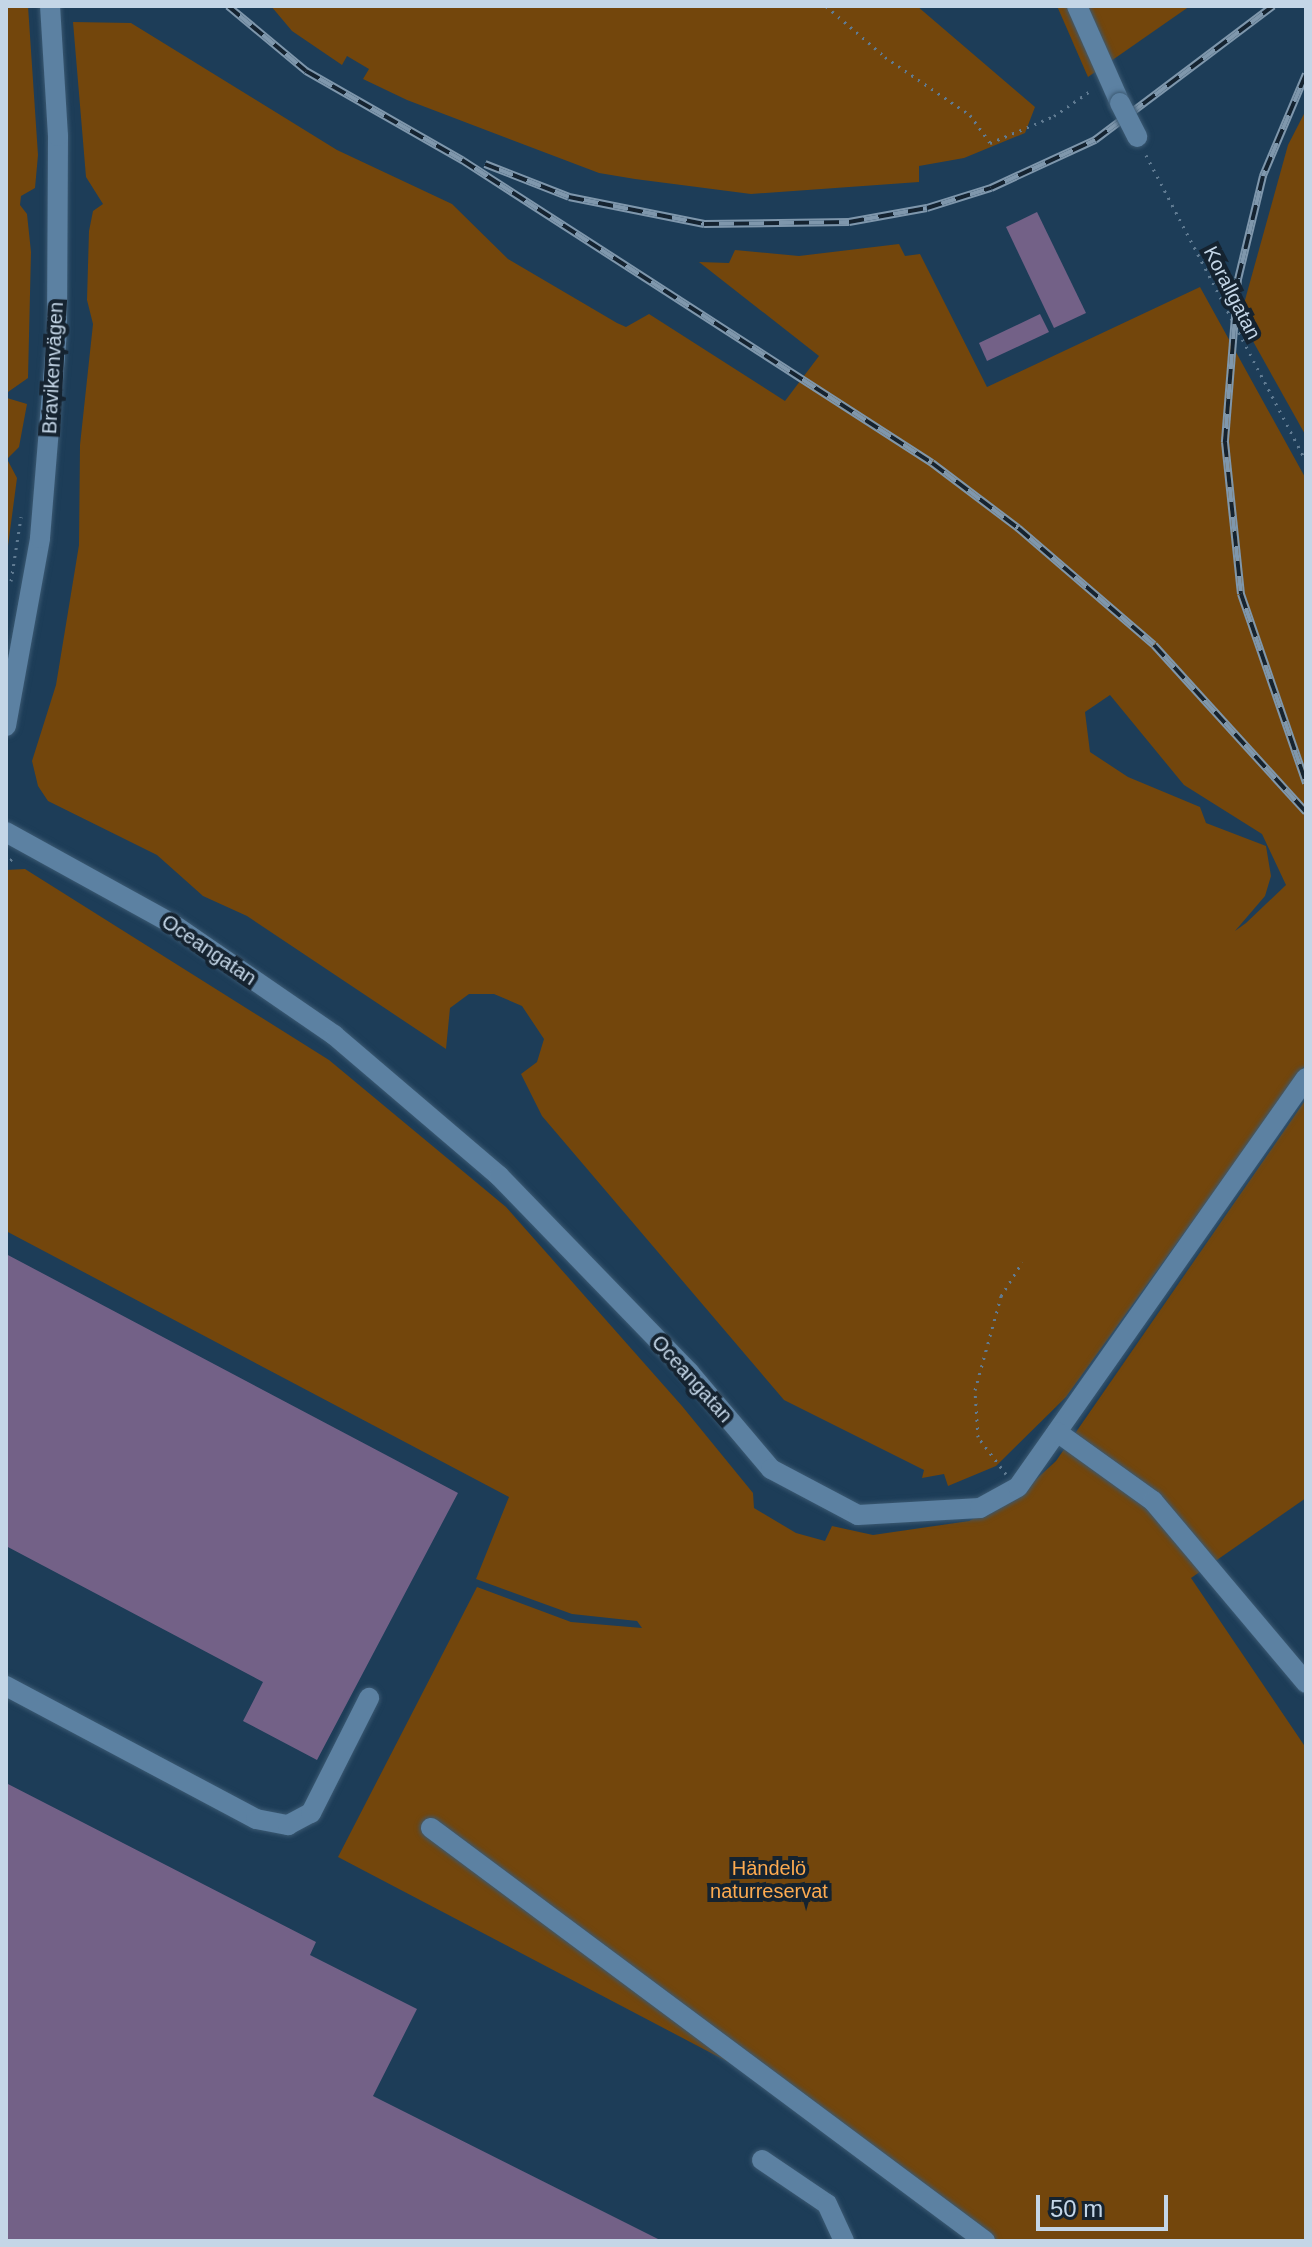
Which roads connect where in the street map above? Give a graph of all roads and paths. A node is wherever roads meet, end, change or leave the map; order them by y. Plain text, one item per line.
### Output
1 (50, 6) edge
2 (826, 6) edge
3 (1077, 6) edge
4 (1110, 82) junction
5 (1137, 137) joint
6 (1306, 461) edge
7 (22, 512) dead end
8 (11, 586) dead end
9 (6, 726) edge
10 (6, 832) edge
11 (1306, 1078) edge
12 (1022, 1262) dead end
13 (1057, 1432) junction
14 (1018, 1487) junction
15 (1306, 1683) edge
16 (6, 1686) edge
17 (369, 1698) dead end
18 (431, 1828) dead end
19 (762, 2160) dead end
20 (844, 2241) edge
21 (985, 2241) edge

1 - 9 street, Bravikenvägen
2 - 4 path
3 - 4 street
4 - 5 street, bridge
5 - 6 path, Korallgatan
7 - 8 path
10 - 14 street, Oceangatan
11 - 13 street, Oceangatan
12 - 14 path
13 - 14 street, Oceangatan
13 - 15 street
16 - 17 street
18 - 21 street
19 - 20 street

